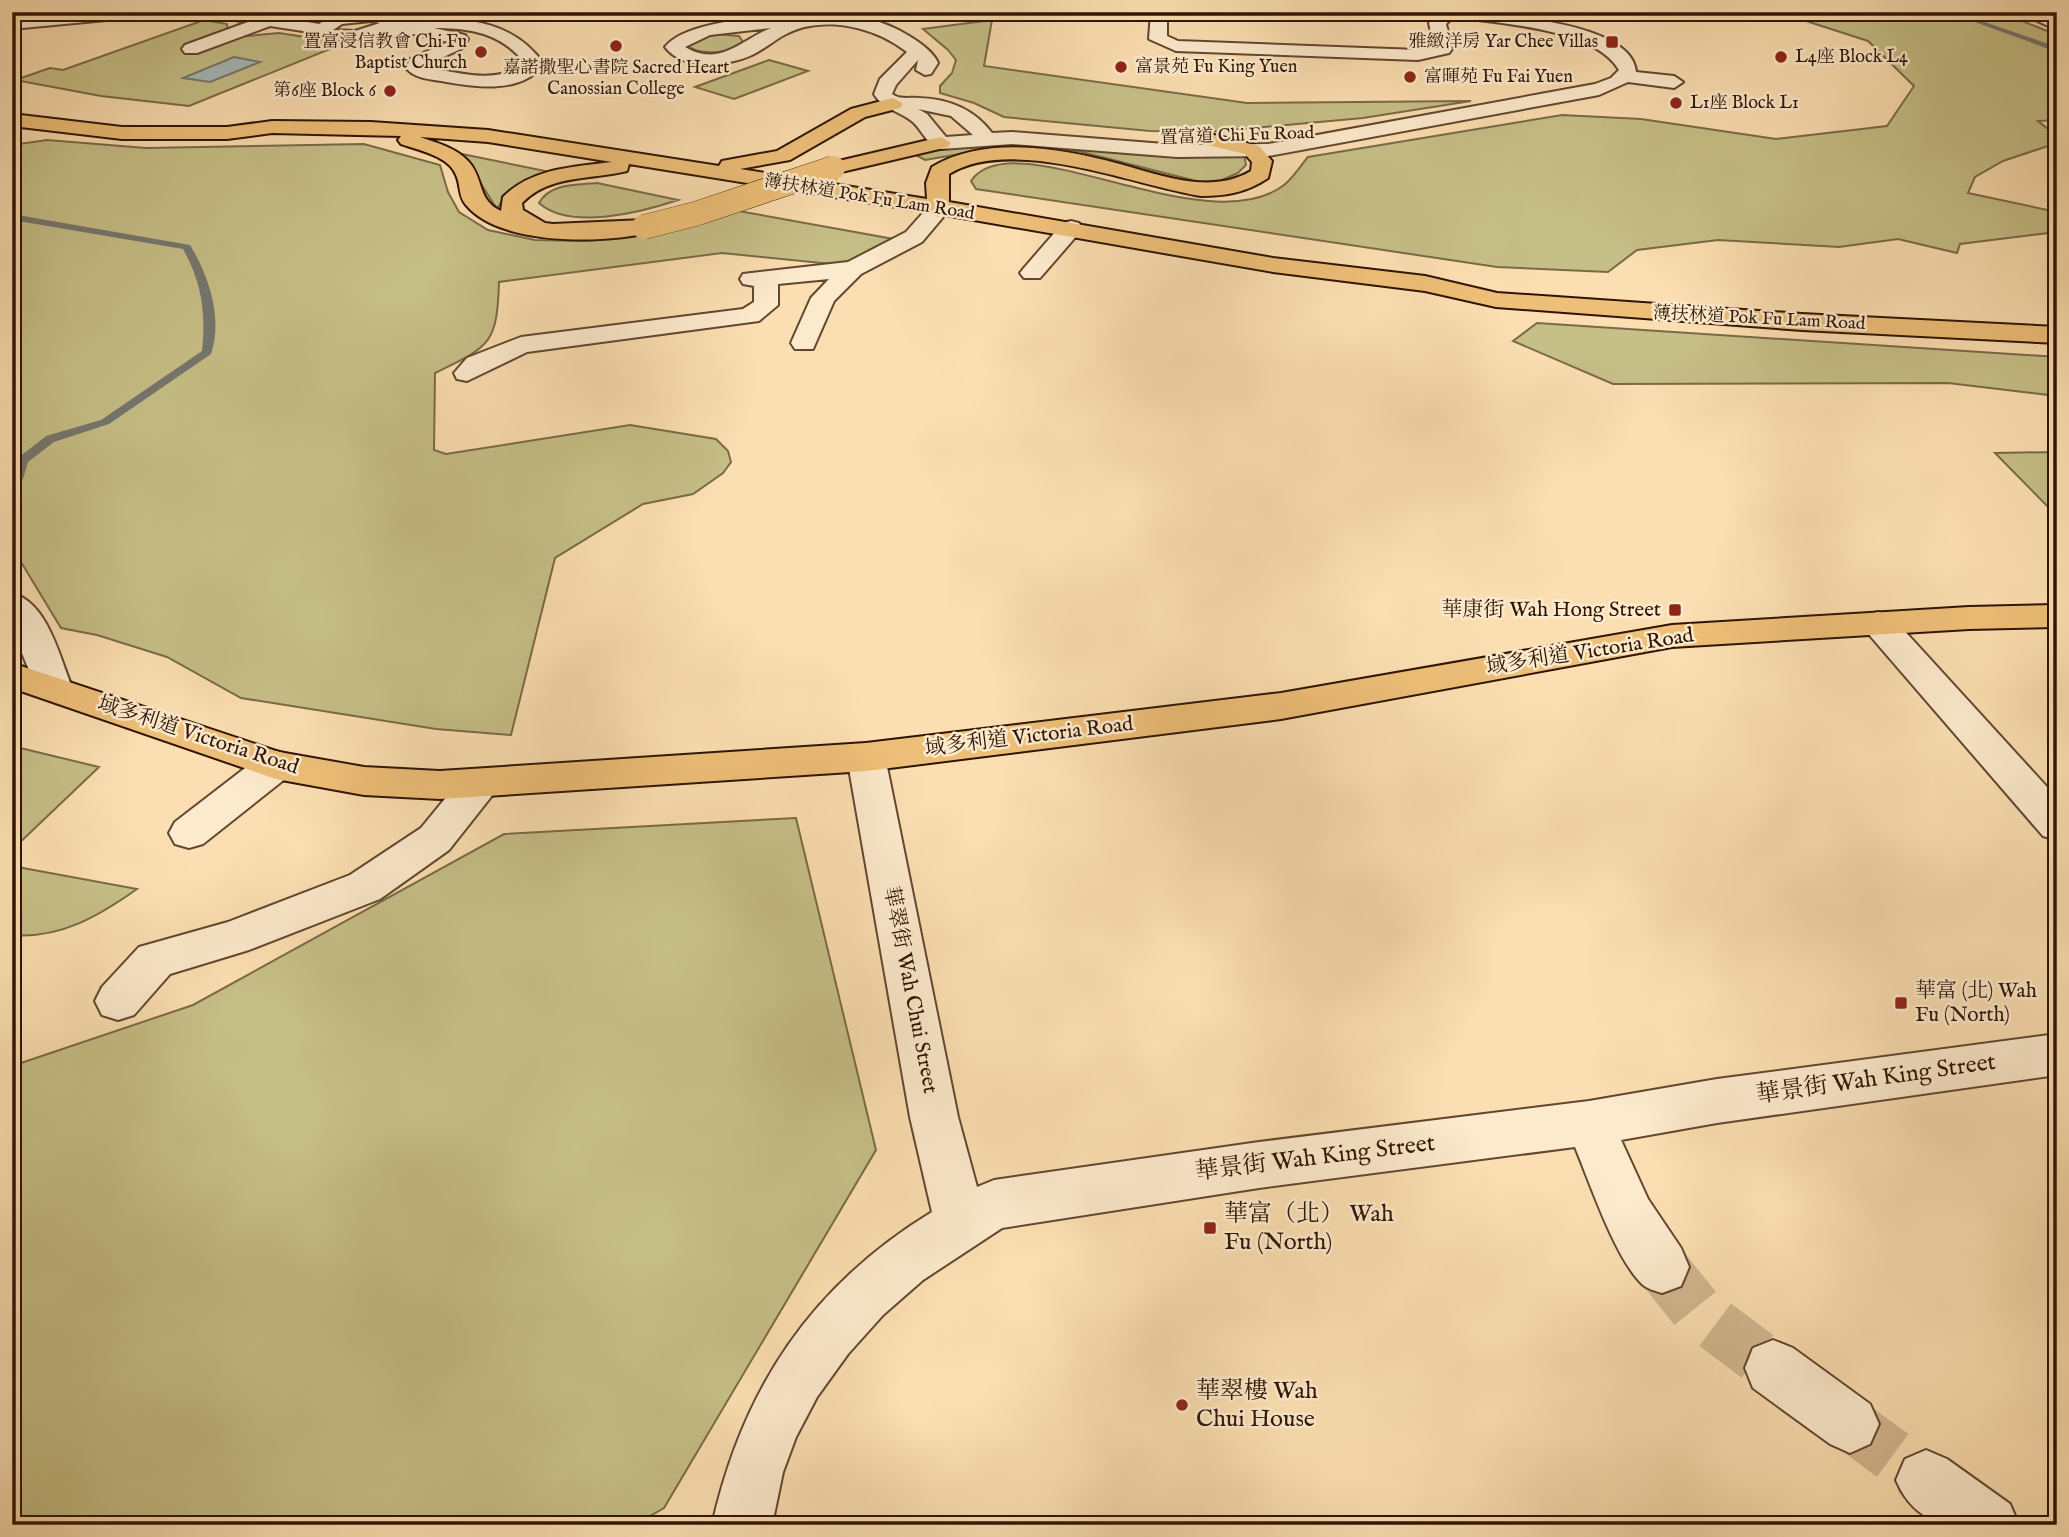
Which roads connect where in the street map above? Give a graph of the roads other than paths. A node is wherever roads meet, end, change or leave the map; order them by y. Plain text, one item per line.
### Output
1 (215, 12) edge
2 (1159, 12) edge
3 (1451, 12) edge
4 (2026, 12) edge
5 (135, 13) edge
6 (815, 18) edge
7 (268, 21) junction
8 (2057, 24) edge
9 (12, 26) edge
10 (386, 27) junction
11 (702, 33) junction
12 (757, 41) junction
13 (191, 49) dead end
14 (916, 52) junction
15 (1625, 76) junction
16 (1674, 82) dead end
17 (928, 103) junction
18 (893, 104) junction
19 (12, 105) edge
20 (12, 120) edge
21 (1411, 122) junction
22 (272, 127) junction
23 (371, 128) junction
24 (982, 134) junction
25 (938, 139) junction
26 (1210, 140) junction
27 (1251, 150) junction
28 (654, 163) junction
29 (688, 169) junction
30 (938, 210) junction
31 (538, 228) junction
32 (1072, 229) junction
33 (853, 270) junction
34 (1032, 273) dead end
35 (1464, 290) junction
36 (2057, 311) edge
37 (2057, 335) edge
38 (804, 344) dead end
39 (467, 373) dead end
40 (17, 608) edge
41 (2057, 616) edge
42 (1878, 623) junction
43 (12, 675) edge
44 (54, 687) junction
45 (866, 757) junction
46 (276, 765) junction
47 (480, 783) junction
48 (2057, 825) edge
49 (190, 833) dead end
50 (118, 1001) dead end
51 (2057, 1054) edge
52 (1589, 1123) junction
53 (960, 1222) junction
54 (1662, 1267) tunnel mouth
55 (1773, 1368) tunnel mouth
56 (1850, 1424) tunnel mouth
57 (742, 1525) edge

1 - 7 street
2 - 3 street
3 - 15 street
4 - 8 street
5 - 9 street
6 - 11 street
6 - 12 street
6 - 14 street
7 - 10 street
7 - 13 street
10 - 10 street
11 - 12 street
11 - 12 street
14 - 17 street
14 - 18 street
15 - 16 street
15 - 21 street, 置富道 Chi Fu Road
17 - 18 street
17 - 24 street
18 - 25 street
18 - 29 main road
19 - 22 main road, 薄扶林道 Pok Fu Lam Road
20 - 22 main road, 薄扶林道 Pok Fu Lam Road
21 - 26 street, 置富道 Chi Fu Road
21 - 27 street, 置富道 Chi Fu Road
22 - 23 main road, 薄扶林道 Pok Fu Lam Road
23 - 28 main road, 薄扶林道 Pok Fu Lam Road
23 - 31 main road
24 - 25 street, 置富道 Chi Fu Road
24 - 26 street, 置富道 Chi Fu Road
24 - 27 street, 置富道 Chi Fu Road
25 - 31 main road, bridge
26 - 27 main road
27 - 30 main road
28 - 29 main road, 薄扶林道 Pok Fu Lam Road
28 - 31 main road
29 - 30 main road, 薄扶林道 Pok Fu Lam Road
30 - 32 main road, 薄扶林道 Pok Fu Lam Road
30 - 33 street
32 - 34 street
32 - 35 main road, 薄扶林道 Pok Fu Lam Road
33 - 38 street
33 - 39 street
35 - 36 main road, 薄扶林道 Pok Fu Lam Road
35 - 37 main road, 薄扶林道 Pok Fu Lam Road
40 - 44 street
41 - 42 main road, 域多利道 Victoria Road
42 - 45 main road, 域多利道 Victoria Road
42 - 48 street
43 - 44 main road, 域多利道 Victoria Road
44 - 46 main road, 域多利道 Victoria Road
45 - 47 main road, 域多利道 Victoria Road
45 - 53 street, 華翠街 Wah Chui Street
46 - 47 main road, 域多利道 Victoria Road
46 - 49 street
47 - 50 street
51 - 52 street, 華景街 Wah King Street
52 - 53 street, 華景街 Wah King Street
52 - 54 street
53 - 57 street, 華景街 Wah King Street
55 - 56 street

